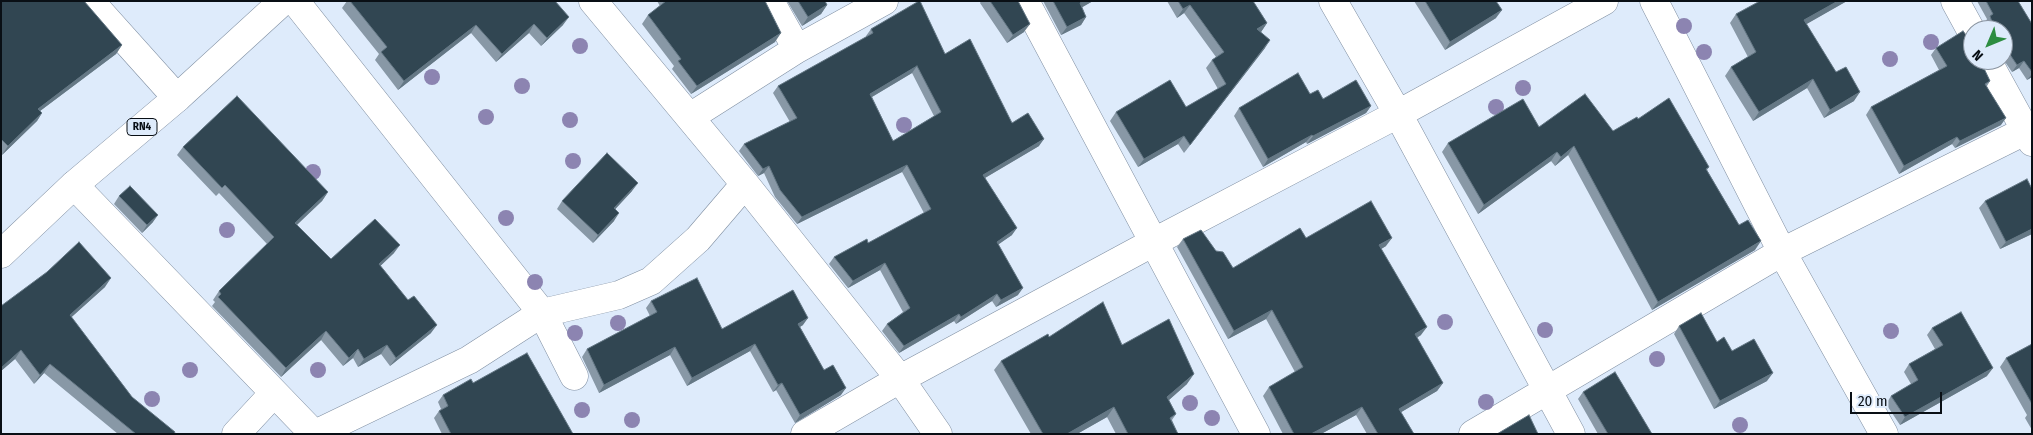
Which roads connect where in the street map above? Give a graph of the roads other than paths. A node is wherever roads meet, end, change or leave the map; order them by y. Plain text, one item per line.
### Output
1 (90, 1) edge
2 (283, 1) edge
3 (295, 1) edge
4 (593, 1) edge
5 (770, 1) edge
6 (884, 1) edge
7 (1026, 1) edge
8 (1333, 1) edge
9 (1604, 1) edge
10 (1654, 1) edge
11 (1955, 1) edge
12 (1965, 20) edge
13 (797, 49) junction
14 (1993, 70) edge
15 (177, 98) junction
16 (1398, 114) junction
17 (690, 117) junction
18 (2029, 136) edge
19 (746, 184) junction
20 (74, 185) junction
21 (1154, 242) junction
22 (1782, 252) junction
23 (1, 254) edge
24 (542, 313) junction
25 (574, 376) dead end
26 (900, 379) junction
27 (1548, 391) junction
28 (274, 392) junction
29 (236, 434) edge
30 (314, 434) edge
31 (805, 434) edge
32 (938, 434) edge
33 (1256, 434) edge
34 (1473, 434) edge
35 (1570, 434) edge
36 (1884, 434) edge

1 - 15 main road
2 - 15 main road, RN4
3 - 24 main road
4 - 17 main road
5 - 13 main road
6 - 13 main road
7 - 21 main road
8 - 16 main road
9 - 16 main road
10 - 22 main road
11 - 12 main road
13 - 17 main road
14 - 18 main road
15 - 20 main road, RN4
16 - 21 main road
16 - 27 main road
17 - 19 main road
18 - 22 main road
19 - 24 main road
19 - 26 main road
20 - 23 main road, RN4
20 - 28 main road
21 - 26 main road
21 - 33 main road
22 - 27 main road
22 - 36 main road
24 - 25 main road
24 - 30 main road
26 - 31 main road
26 - 32 main road
27 - 34 main road
27 - 35 main road
28 - 29 main road
28 - 30 main road

